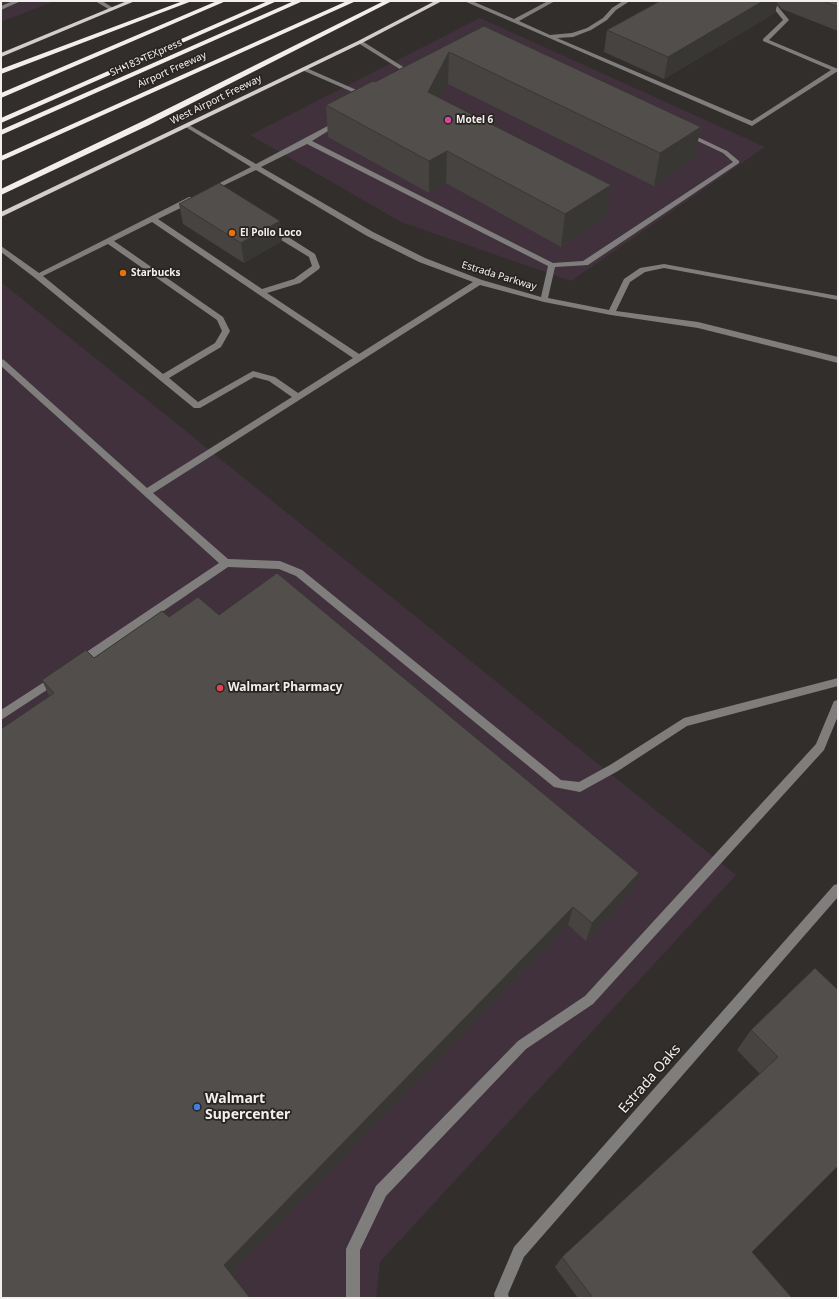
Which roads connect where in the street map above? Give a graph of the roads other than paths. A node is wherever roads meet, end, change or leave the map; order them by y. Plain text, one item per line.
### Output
1 (18, 1) edge
2 (98, 1) edge
3 (132, 1) edge
4 (189, 1) edge
5 (223, 1) edge
6 (274, 1) edge
7 (300, 1) edge
8 (353, 1) edge
9 (389, 1) edge
10 (440, 1) edge
11 (467, 1) edge
12 (552, 1) edge
13 (627, 1) edge
14 (767, 1) edge
15 (326, 5) dead end
16 (1, 8) edge
17 (112, 9) junction
18 (515, 21) junction
19 (549, 36) junction
20 (360, 42) junction
21 (246, 48) junction
22 (1, 54) edge
23 (304, 69) junction
24 (1, 72) edge
25 (423, 74) edge
26 (416, 77) junction
27 (410, 81) edge
28 (1, 96) edge
29 (376, 100) edge
30 (345, 119) edge
31 (1, 121) edge
32 (186, 126) junction
33 (682, 132) edge
34 (1, 133) edge
35 (307, 141) junction
36 (1, 159) edge
37 (256, 167) junction
38 (1, 192) edge
39 (1, 215) edge
40 (153, 219) junction
41 (267, 227) edge
42 (109, 241) junction
43 (1, 248) edge
44 (552, 265) junction
45 (38, 276) junction
46 (479, 282) junction
47 (261, 292) junction
48 (838, 298) edge
49 (544, 300) junction
50 (611, 313) junction
51 (359, 358) junction
52 (838, 360) edge
53 (1, 362) edge
54 (163, 378) junction
55 (298, 397) junction
56 (147, 492) junction
57 (226, 563) junction
58 (838, 682) edge
59 (838, 704) edge
60 (1, 716) edge
61 (836, 897) edge
62 (352, 1298) edge
63 (502, 1298) edge

1 - 16 street
2 - 17 street
3 - 17 main road
4 - 24 highway
5 - 28 highway
6 - 31 highway, SH 183 TEXpress
7 - 34 highway, SH 183 TEXpress
8 - 21 highway, Airport Freeway
9 - 38 highway
10 - 20 main road, West Airport Freeway
11 - 18 street
12 - 18 street
13 - 19 street
14 - 19 street
15 - 21 highway
17 - 22 main road
18 - 19 street
20 - 23 main road, West Airport Freeway
20 - 26 street
21 - 36 highway, Airport Freeway
23 - 29 street
23 - 32 main road, West Airport Freeway
25 - 26 street
26 - 27 street
30 - 35 street
32 - 37 street, Estrada Parkway
32 - 39 main road, West Airport Freeway
33 - 44 street
35 - 37 street
35 - 44 street
37 - 40 street
37 - 46 street, Estrada Parkway
40 - 42 street
40 - 47 street
41 - 47 street
42 - 45 street
42 - 54 street
43 - 45 street
44 - 49 street
45 - 54 street
46 - 49 street, Estrada Parkway
46 - 51 street
47 - 51 street
48 - 50 street
49 - 50 street, Estrada Parkway
50 - 52 street, Estrada Parkway
51 - 55 street
53 - 56 street
54 - 55 street
55 - 56 street
56 - 57 street
57 - 58 street
57 - 60 street
59 - 62 street
61 - 63 street, Estrada Oaks

